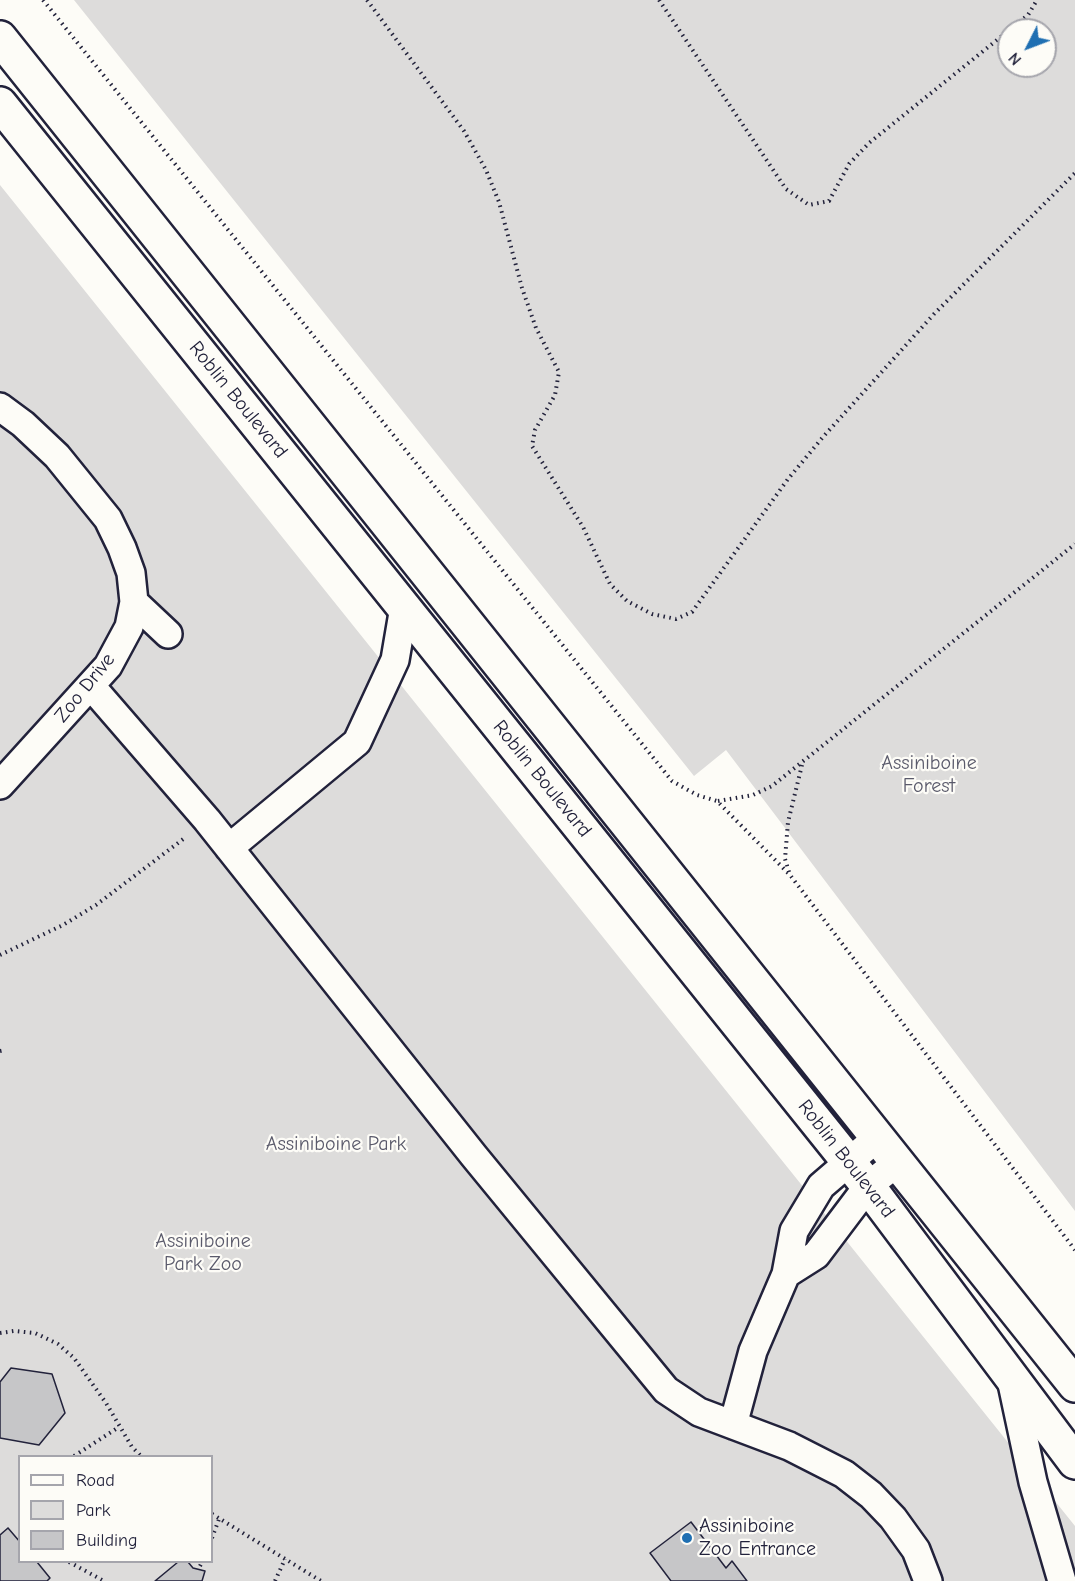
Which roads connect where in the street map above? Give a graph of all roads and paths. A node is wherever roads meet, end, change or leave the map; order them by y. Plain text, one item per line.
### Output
1 (43, 0) edge
2 (367, 0) edge
3 (659, 0) edge
4 (1037, 0) edge
5 (0, 38) edge
6 (0, 104) edge
7 (1075, 173) edge
8 (0, 407) edge
9 (1075, 544) edge
10 (134, 602) junction
11 (404, 607) junction
12 (168, 634) dead end
13 (91, 686) junction
14 (9, 757) edge
15 (802, 764) junction
16 (0, 785) edge
17 (717, 801) junction
18 (207, 820) junction
19 (229, 848) junction
20 (790, 875) junction
21 (0, 955) edge
22 (888, 1150) junction
23 (858, 1173) junction
24 (1075, 1250) edge
25 (786, 1274) junction
26 (0, 1333) edge
27 (1010, 1375) junction
28 (1075, 1385) edge
29 (733, 1425) junction
30 (119, 1427) junction
31 (76, 1455) edge
32 (140, 1455) edge
33 (1075, 1462) edge
34 (213, 1515) edge
35 (219, 1519) junction
36 (213, 1535) edge
37 (285, 1559) junction
38 (71, 1563) edge
39 (104, 1581) edge
40 (275, 1581) edge
41 (321, 1581) edge
42 (928, 1581) edge
43 (1062, 1581) edge

1 - 17 path
2 - 7 path
3 - 4 path
5 - 22 main road, Roblin Boulevard
6 - 11 main road, Roblin Boulevard
8 - 10 street, Zoo Drive
9 - 15 path
10 - 12 street
10 - 13 street, Zoo Drive
11 - 19 street
11 - 23 main road, Roblin Boulevard
13 - 14 street, Zoo Drive
13 - 18 street
14 - 16 street, Zoo Drive
15 - 17 path
15 - 20 path
17 - 20 path
18 - 19 street
18 - 21 path
19 - 29 street
20 - 24 path
22 - 23 street
22 - 28 main road, Roblin Boulevard
23 - 25 street
23 - 25 street
23 - 27 main road, Roblin Boulevard
25 - 29 street
26 - 30 path
27 - 33 main road, Roblin Boulevard
27 - 43 street
29 - 42 street
30 - 31 path
30 - 32 path
34 - 35 path
35 - 36 path
35 - 37 path
37 - 40 path
37 - 41 path
38 - 39 path

